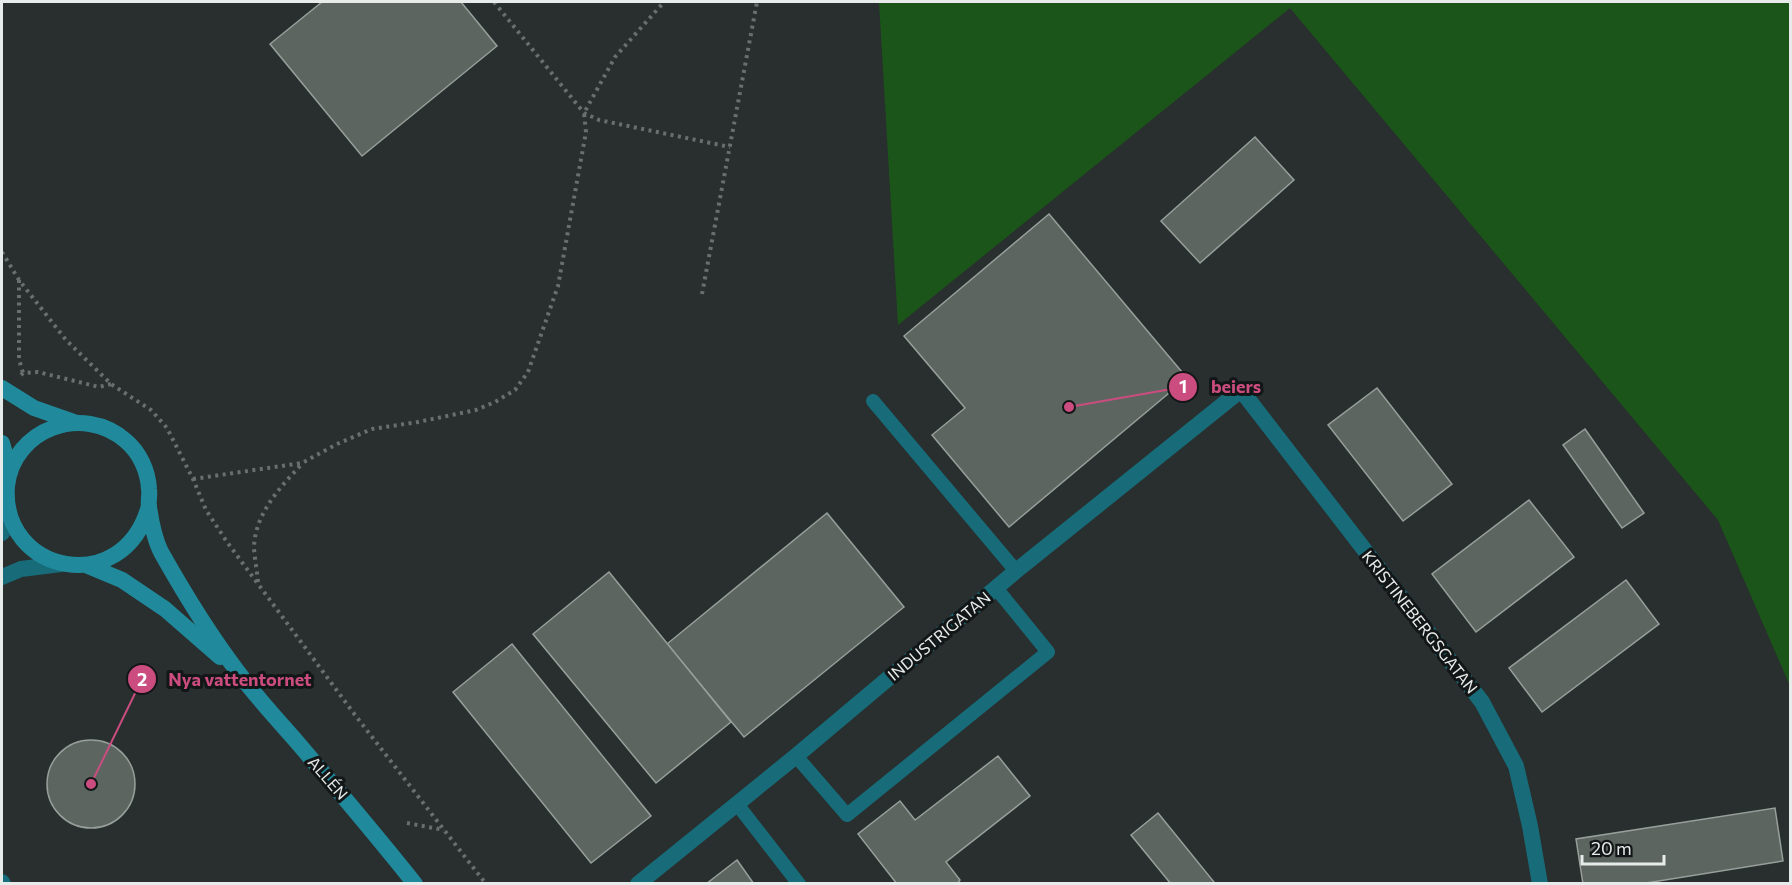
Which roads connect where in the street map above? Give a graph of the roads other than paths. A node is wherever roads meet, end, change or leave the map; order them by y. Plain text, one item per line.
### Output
1 (3, 389) edge
2 (1241, 390) joint
3 (873, 401) dead end
4 (74, 422) junction
5 (2, 443) edge
6 (10, 471) junction
7 (149, 506) junction
8 (9, 513) junction
9 (2, 533) edge
10 (61, 564) junction
11 (86, 565) junction
12 (1016, 571) junction
13 (2, 577) edge
14 (996, 588) junction
15 (238, 673) junction
16 (796, 756) junction
17 (736, 804) junction
18 (416, 884) edge
19 (638, 884) edge
20 (799, 884) edge
21 (1540, 884) edge

1 - 4 main road
2 - 12 street, INDUSTRIGATAN
2 - 21 street, KRISTINEBERGSGATAN
3 - 12 lane
4 - 6 main road
4 - 7 main road
5 - 6 main road
6 - 8 main road
7 - 11 main road
7 - 15 main road, ALLÉN
8 - 9 street
8 - 10 main road
10 - 11 main road
10 - 13 street
11 - 15 main road, ALLÉN
12 - 14 street, INDUSTRIGATAN
14 - 16 street, INDUSTRIGATAN
14 - 16 lane
15 - 18 main road, ALLÉN
16 - 17 street, INDUSTRIGATAN
17 - 19 street, INDUSTRIGATAN
17 - 20 lane

